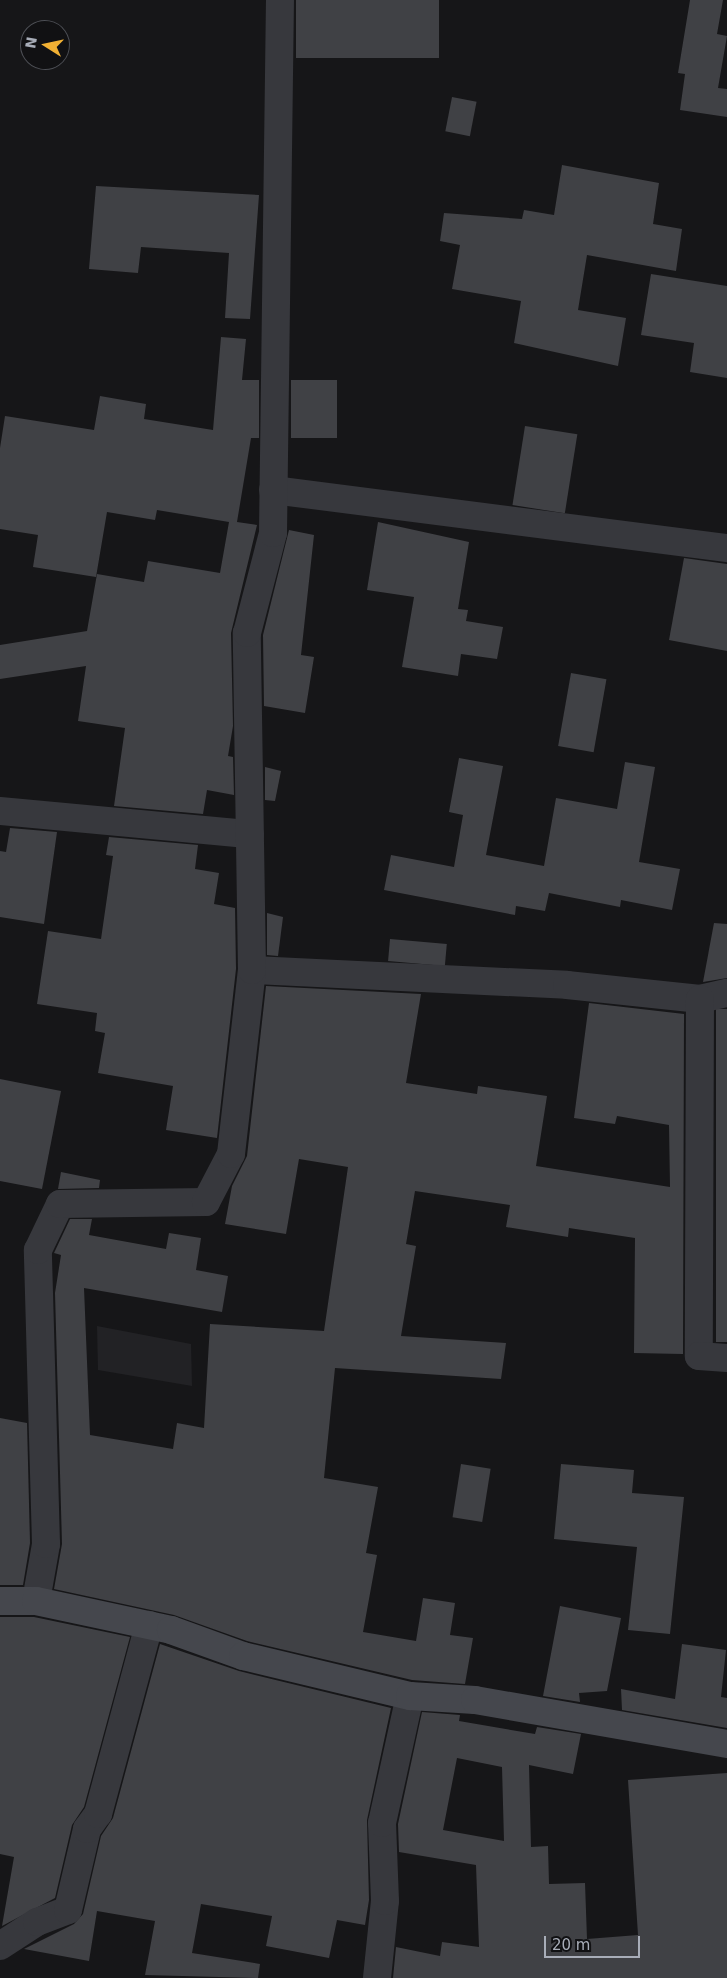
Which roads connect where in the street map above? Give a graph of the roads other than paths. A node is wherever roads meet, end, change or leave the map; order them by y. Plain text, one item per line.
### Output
1 (280, 0) edge
2 (273, 490) junction
3 (727, 548) edge
4 (0, 811) edge
5 (250, 834) junction
6 (252, 970) junction
7 (727, 993) edge
8 (700, 999) junction
9 (727, 1358) edge
10 (0, 1601) edge
11 (36, 1602) junction
12 (149, 1625) junction
13 (410, 1696) junction
14 (727, 1744) edge
15 (0, 1946) edge
16 (377, 1978) edge

1 - 2 street
2 - 3 street
2 - 5 street
4 - 5 street
5 - 6 street
6 - 8 street
6 - 11 street
7 - 8 street
8 - 9 street
10 - 11 street
11 - 12 street
12 - 13 street
12 - 15 street
13 - 14 street
13 - 16 street

